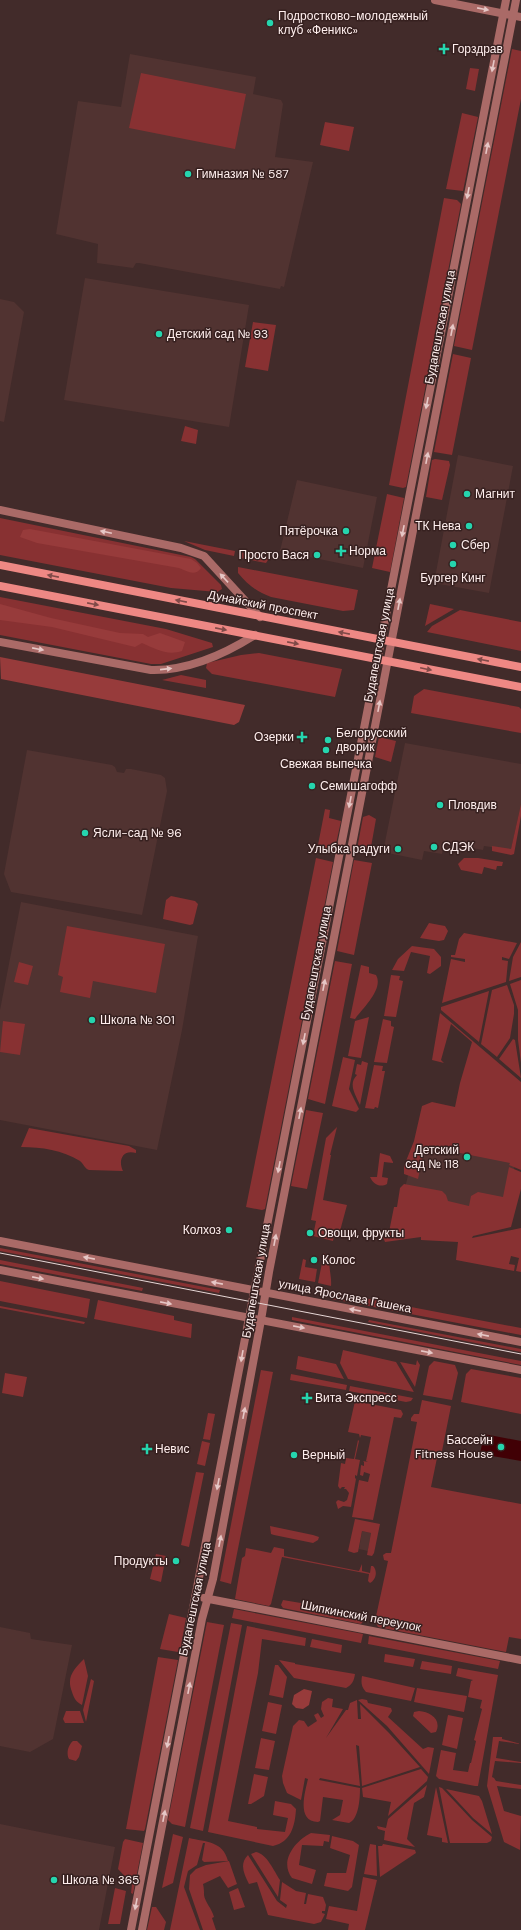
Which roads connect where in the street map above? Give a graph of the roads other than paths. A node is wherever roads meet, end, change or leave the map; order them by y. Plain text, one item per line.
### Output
1 (435, 0) edge
2 (506, 0) edge
3 (516, 0) edge
4 (503, 13) junction
5 (517, 16) edge
6 (0, 510) edge
7 (0, 566) edge
8 (0, 586) edge
9 (260, 617) junction
10 (255, 635) junction
11 (382, 640) junction
12 (0, 642) edge
13 (392, 642) junction
14 (378, 659) junction
15 (388, 661) junction
16 (521, 667) edge
17 (521, 688) edge
18 (0, 1241) edge
19 (0, 1270) edge
20 (255, 1290) junction
21 (265, 1292) junction
22 (249, 1318) junction
23 (261, 1320) junction
24 (521, 1342) edge
25 (521, 1370) edge
26 (196, 1596) junction
27 (207, 1598) junction
28 (521, 1660) edge
29 (131, 1930) edge
30 (142, 1930) edge

1 -> 4 street
2 - 4 street, Будапештская улица
3 - 5 street, Будапештская улица
4 - 5 street
4 -> 11 street, Будапештская улица
13 -> 5 street, Будапештская улица
9 -> 6 street
9 -> 7 main road, Дунайский проспект
8 -> 10 main road
11 -> 9 main road, Дунайский проспект
12 -> 10 street
10 -> 14 main road
11 - 13 main road, Дунайский проспект
11 - 14 street, Будапештская улица
13 - 15 street, Будапештская улица
16 -> 13 main road, Дунайский проспект
14 - 15 main road
14 -> 20 street, Будапештская улица
15 -> 17 main road
21 -> 15 street, Будапештская улица
20 -> 18 street, улица Ярослава Гашека
19 -> 22 street
20 - 21 street, улица Ярослава Гашека
20 - 22 street, Будапештская улица
21 - 23 street, Будапештская улица
24 -> 21 street, улица Ярослава Гашека
22 - 23 street
22 -> 26 street, Будапештская улица
23 -> 25 street
27 -> 23 street, Будапештская улица
26 - 27 street, Шипкинский переулок
26 -> 29 street, Будапештская улица
27 - 28 street, Шипкинский переулок
30 -> 27 street, Будапештская улица

